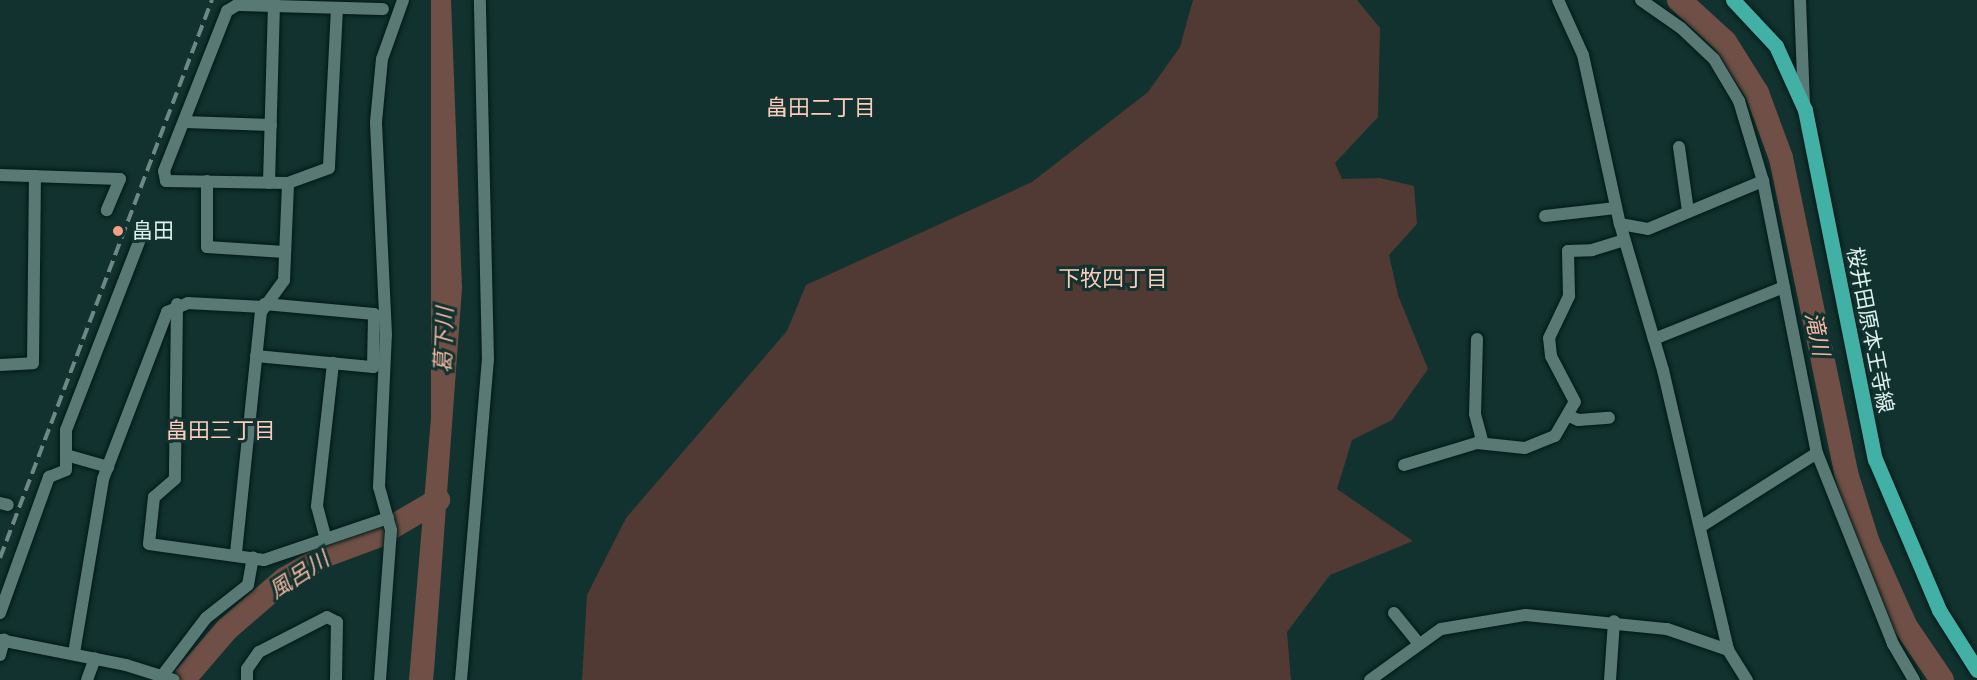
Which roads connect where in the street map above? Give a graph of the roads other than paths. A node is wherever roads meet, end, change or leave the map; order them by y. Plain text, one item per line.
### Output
1 (403, 0) edge
2 (480, 0) edge
3 (1558, 0) edge
4 (1641, 0) edge
5 (1733, 0) edge
6 (1800, 0) edge
7 (274, 3) edge
8 (332, 5) edge
9 (383, 9) dead end
10 (1805, 110) junction
11 (185, 122) junction
12 (271, 124) junction
13 (1679, 147) dead end
14 (0, 175) edge
15 (35, 176) junction
16 (207, 181) junction
17 (1763, 181) junction
18 (269, 183) junction
19 (288, 183) junction
20 (1617, 208) junction
21 (107, 210) dead end
22 (1688, 211) junction
23 (1545, 216) dead end
24 (1620, 224) junction
25 (142, 234) dead end
26 (1624, 240) junction
27 (285, 252) junction
28 (1784, 288) junction
29 (177, 304) junction
30 (263, 306) junction
31 (1477, 339) dead end
32 (1654, 339) junction
33 (256, 356) junction
34 (333, 363) junction
35 (0, 365) edge
36 (1569, 416) junction
37 (1609, 418) dead end
38 (1483, 443) junction
39 (1817, 453) junction
40 (66, 455) junction
41 (1404, 465) dead end
42 (108, 467) junction
43 (388, 518) junction
44 (1700, 527) junction
45 (325, 537) junction
46 (236, 553) junction
47 (253, 557) junction
48 (0, 613) edge
49 (1394, 613) dead end
50 (1614, 621) junction
51 (2, 640) edge
52 (1418, 643) junction
53 (1728, 650) junction
54 (74, 653) junction
55 (0, 655) edge
56 (95, 658) junction
57 (1977, 670) edge
58 (168, 678) edge
59 (87, 680) edge
60 (247, 680) edge
61 (336, 680) edge
62 (380, 680) edge
63 (461, 680) edge
64 (1370, 680) edge
65 (1610, 680) edge
66 (1747, 680) edge
67 (1914, 680) edge

1 - 43 street
2 - 63 street
3 - 20 street
4 - 17 street
5 - 10 main road, 桜井田原本王寺線
6 - 10 street
7 - 8 street
7 - 11 street
7 - 12 street
8 - 9 street
8 - 19 street
10 - 57 main road, 桜井田原本王寺線
11 - 12 street
11 - 16 street
12 - 18 street
13 - 22 street
14 - 15 street
15 - 21 street
15 - 35 street
16 - 18 street
16 - 27 street
17 - 22 street
17 - 28 street
18 - 19 street
19 - 27 street
20 - 23 street
20 - 24 street
22 - 24 street
24 - 26 street
25 - 40 street
26 - 32 street
26 - 36 street
27 - 30 street
28 - 32 street
28 - 39 street
29 - 30 street
29 - 42 street
29 - 46 street
30 - 33 street
30 - 34 street
31 - 38 street
32 - 44 street
33 - 34 street
33 - 46 street
34 - 45 street
36 - 37 street
36 - 38 street
38 - 41 street
39 - 44 street
39 - 67 street
40 - 42 street
40 - 48 street
42 - 54 street
43 - 45 street
43 - 62 street
44 - 53 street
45 - 47 street
46 - 47 street
47 - 58 street
49 - 52 street
50 - 52 street
50 - 53 street
50 - 65 street
51 - 54 street
51 - 55 street
52 - 64 street
53 - 66 street
54 - 56 street
56 - 58 street
56 - 59 street
60 - 61 street

